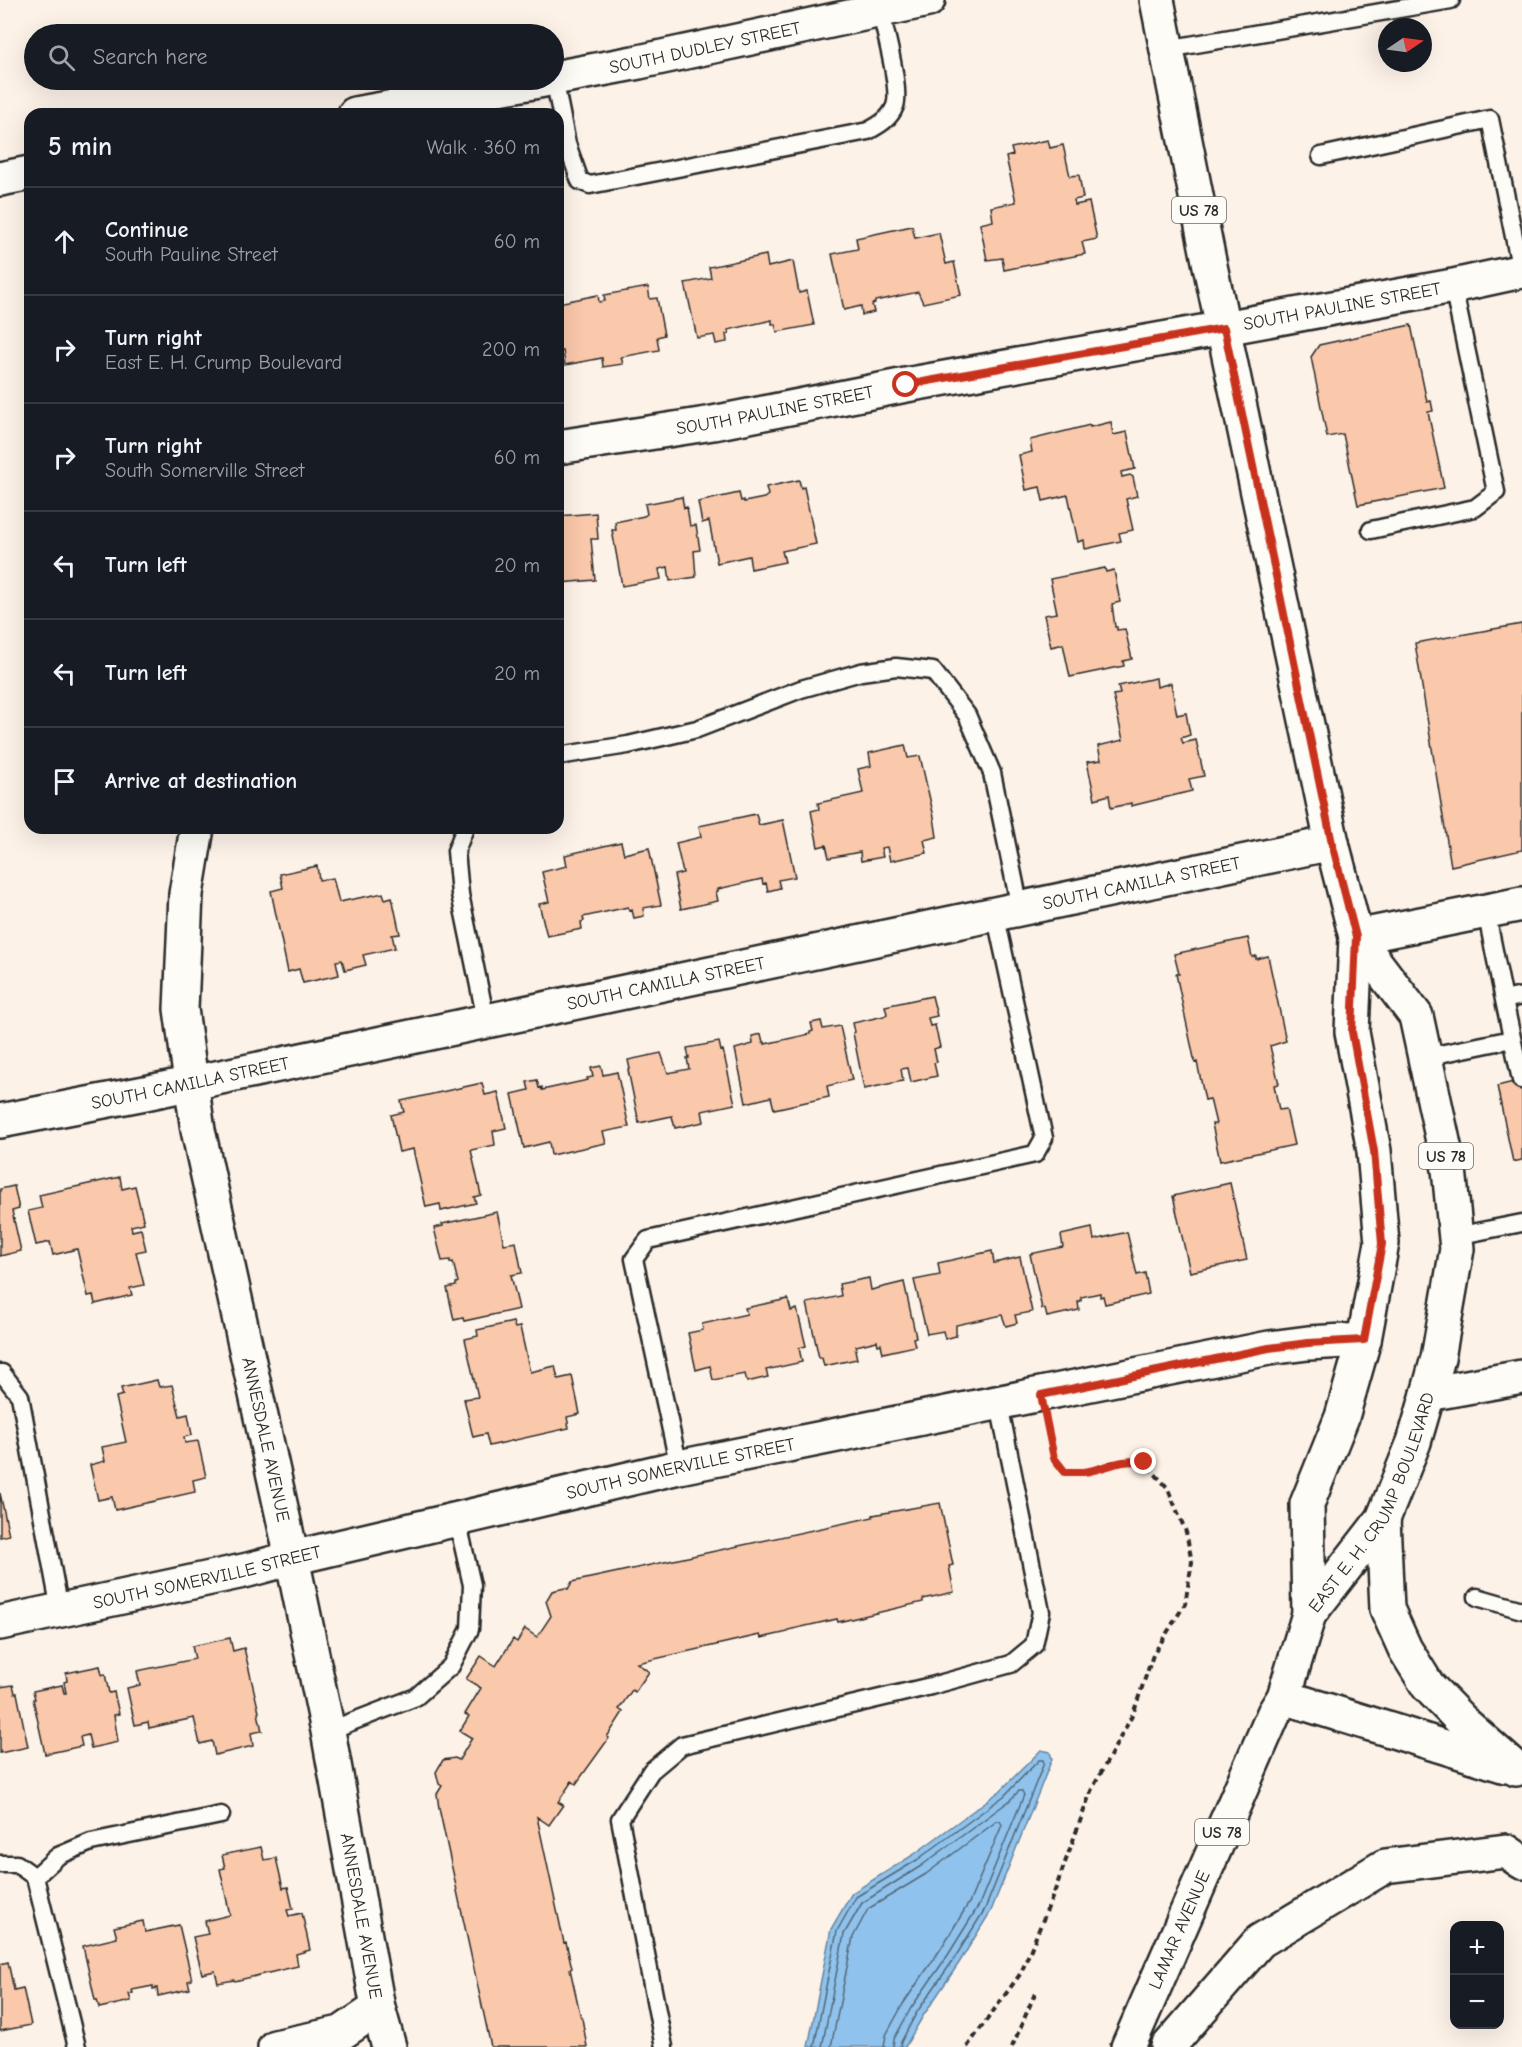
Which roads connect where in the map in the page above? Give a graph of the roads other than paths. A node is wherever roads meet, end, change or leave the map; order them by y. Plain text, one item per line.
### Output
1 (928, 0) edge
2 (1157, 0) edge
3 (1451, 0) edge
4 (880, 10) junction
5 (1167, 49) junction
6 (564, 76) edge
7 (488, 90) edge
8 (556, 90) edge
9 (388, 108) edge
10 (560, 108) edge
11 (564, 129) edge
12 (1321, 156) dead end
13 (24, 174) edge
14 (0, 179) edge
15 (1521, 271) edge
16 (1453, 286) junction
17 (1224, 328) junction
18 (564, 446) edge
19 (1371, 530) dead end
20 (564, 755) edge
21 (196, 834) edge
22 (463, 834) edge
23 (1332, 843) junction
24 (1522, 904) edge
25 (1008, 910) junction
26 (1486, 911) junction
27 (1356, 937) junction
28 (1522, 996) edge
29 (1503, 1000) junction
30 (486, 1020) junction
31 (1512, 1039) junction
32 (1425, 1057) junction
33 (1521, 1080) edge
34 (190, 1082) junction
35 (0, 1121) edge
36 (1522, 1222) edge
37 (1456, 1236) junction
38 (1364, 1340) junction
39 (0, 1374) edge
40 (1522, 1377) edge
41 (1428, 1394) junction
42 (999, 1404) junction
43 (679, 1467) junction
44 (457, 1519) junction
45 (1383, 1519) junction
46 (292, 1558) junction
47 (1477, 1597) dead end
48 (60, 1610) junction
49 (1522, 1610) edge
50 (1309, 1614) junction
51 (0, 1623) edge
52 (1284, 1697) junction
53 (328, 1731) junction
54 (1519, 1770) edge
55 (221, 1815) dead end
56 (1522, 1862) edge
57 (0, 1864) edge
58 (35, 1877) junction
59 (378, 2008) junction
60 (77, 2047) edge
61 (275, 2047) edge
62 (389, 2047) edge
63 (664, 2047) edge
64 (1128, 2047) edge
65 (1168, 2047) edge

1 - 4 main road, SOUTH DUDLEY STREET
2 - 5 main road, EAST E. H. CRUMP BOULEVARD / US 78
3 - 5 lane
4 - 6 main road, SOUTH DUDLEY STREET
4 - 11 lane
5 - 17 main road, EAST E. H. CRUMP BOULEVARD / US 78
7 - 9 main road
8 - 10 lane
12 - 15 lane
13 - 14 main road
15 - 16 main road, SOUTH PAULINE STREET
16 - 17 main road, SOUTH PAULINE STREET
16 - 19 lane
17 - 18 main road, SOUTH PAULINE STREET
17 - 23 main road, EAST E. H. CRUMP BOULEVARD / US 78
20 - 25 lane
21 - 34 main road, ANNESDALE AVENUE
22 - 30 lane
23 - 25 main road, SOUTH CAMILLA STREET
23 - 27 main road, EAST E. H. CRUMP BOULEVARD / US 78
24 - 26 main road
25 - 30 main road, SOUTH CAMILLA STREET
25 - 43 lane
26 - 27 main road
26 - 29 lane
27 - 32 main road, EAST E. H. CRUMP BOULEVARD / US 78
27 - 38 main road, EAST E. H. CRUMP BOULEVARD / US 78
28 - 29 lane
29 - 31 lane
30 - 34 main road, SOUTH CAMILLA STREET
31 - 32 lane
31 - 33 lane
32 - 37 main road, EAST E. H. CRUMP BOULEVARD / US 78
34 - 35 main road, SOUTH CAMILLA STREET
34 - 46 main road, ANNESDALE AVENUE
36 - 37 lane
37 - 41 main road, EAST E. H. CRUMP BOULEVARD / US 78
38 - 42 main road, SOUTH SOMERVILLE STREET
38 - 50 main road, EAST E. H. CRUMP BOULEVARD / US 78
39 - 48 lane
40 - 41 main road
41 - 45 main road, EAST E. H. CRUMP BOULEVARD / US 78
42 - 43 main road, SOUTH SOMERVILLE STREET
42 - 63 lane
43 - 44 main road, SOUTH SOMERVILLE STREET
44 - 46 main road, SOUTH SOMERVILLE STREET
44 - 53 lane
45 - 50 main road, EAST E. H. CRUMP BOULEVARD / US 78
45 - 54 main road
46 - 48 main road, SOUTH SOMERVILLE STREET
46 - 53 main road, ANNESDALE AVENUE
47 - 49 lane
48 - 51 main road, SOUTH SOMERVILLE STREET
50 - 52 main road, LAMAR AVENUE / US 78
52 - 54 main road
52 - 64 main road, LAMAR AVENUE / US 78
53 - 59 main road, ANNESDALE AVENUE
55 - 58 lane
56 - 65 main road
57 - 58 lane
58 - 60 lane
59 - 61 main road
59 - 62 main road, ANNESDALE AVENUE

